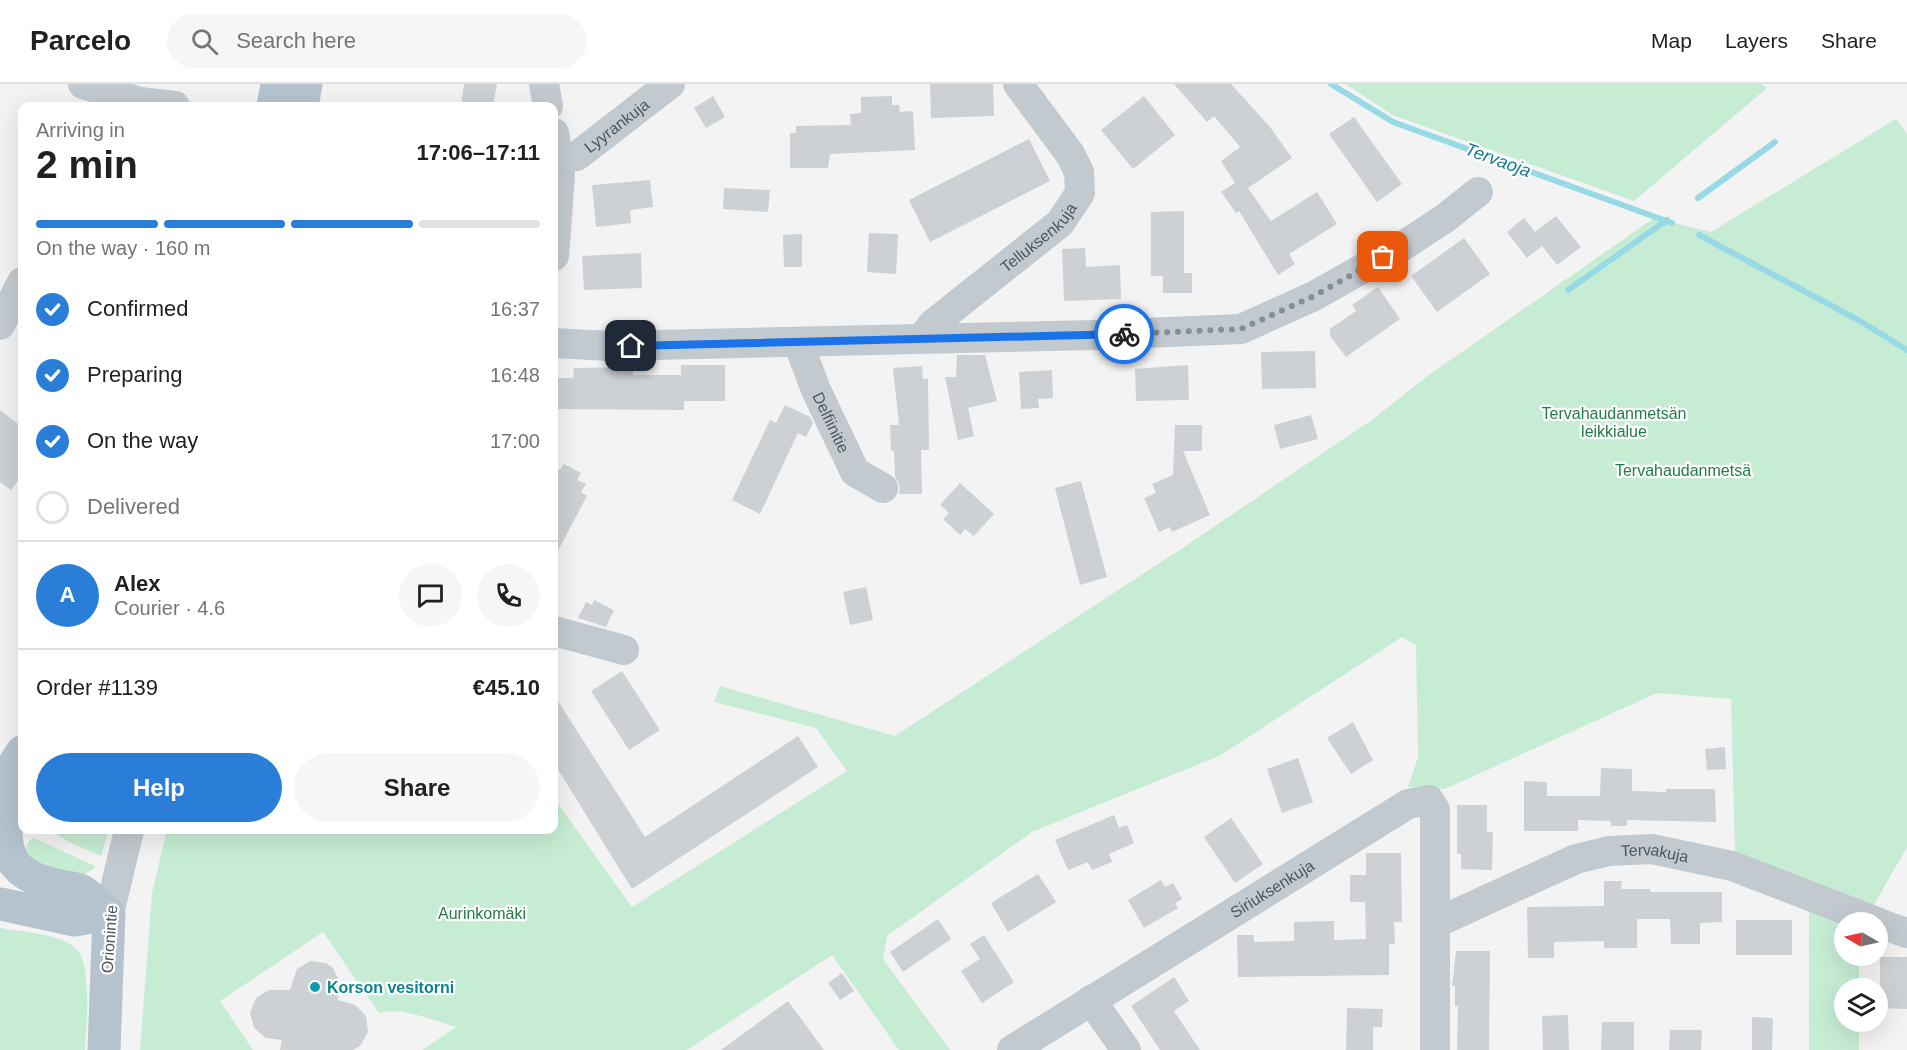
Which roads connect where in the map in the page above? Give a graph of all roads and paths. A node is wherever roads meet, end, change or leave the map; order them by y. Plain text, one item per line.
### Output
1 (83, 84) edge
2 (544, 84) edge
3 (670, 84) edge
4 (1018, 84) edge
5 (112, 95) edge
6 (140, 102) edge
7 (547, 102) edge
8 (558, 147) edge
9 (558, 191) edge
10 (1478, 192) dead end
11 (558, 222) edge
12 (18, 290) edge
13 (0, 325) edge
14 (923, 337) junction
15 (798, 342) junction
16 (558, 343) edge
17 (883, 489) dead end
18 (558, 632) edge
19 (624, 650) dead end
20 (18, 763) edge
21 (18, 788) edge
22 (2, 806) edge
23 (128, 834) edge
24 (0, 904) edge
25 (1849, 912) edge
26 (109, 914) junction
27 (1436, 923) junction
28 (1888, 927) edge
29 (1907, 933) edge
30 (1091, 1000) junction
31 (104, 1050) edge
32 (1012, 1050) edge
33 (1125, 1050) edge
34 (1435, 1050) edge

1 - 5 street
2 - 7 street
3 - 8 street, Lyyrankuja
4 - 14 street, Telluksenkuja
5 - 6 street
9 - 11 street
10 - 14 street
12 - 13 street
14 - 15 street
15 - 16 street
15 - 17 street, Delfiinitie
18 - 19 street
20 - 22 main road
21 - 22 main road
22 - 26 main road
23 - 26 street, Orionintie
24 - 26 main road
25 - 27 street, Tervakuja
26 - 31 main road, Orionintie
27 - 30 street, Siriuksenkuja
27 - 34 street
28 - 29 street, Tervakuja
30 - 32 street, Siriuksenkuja
30 - 33 street

